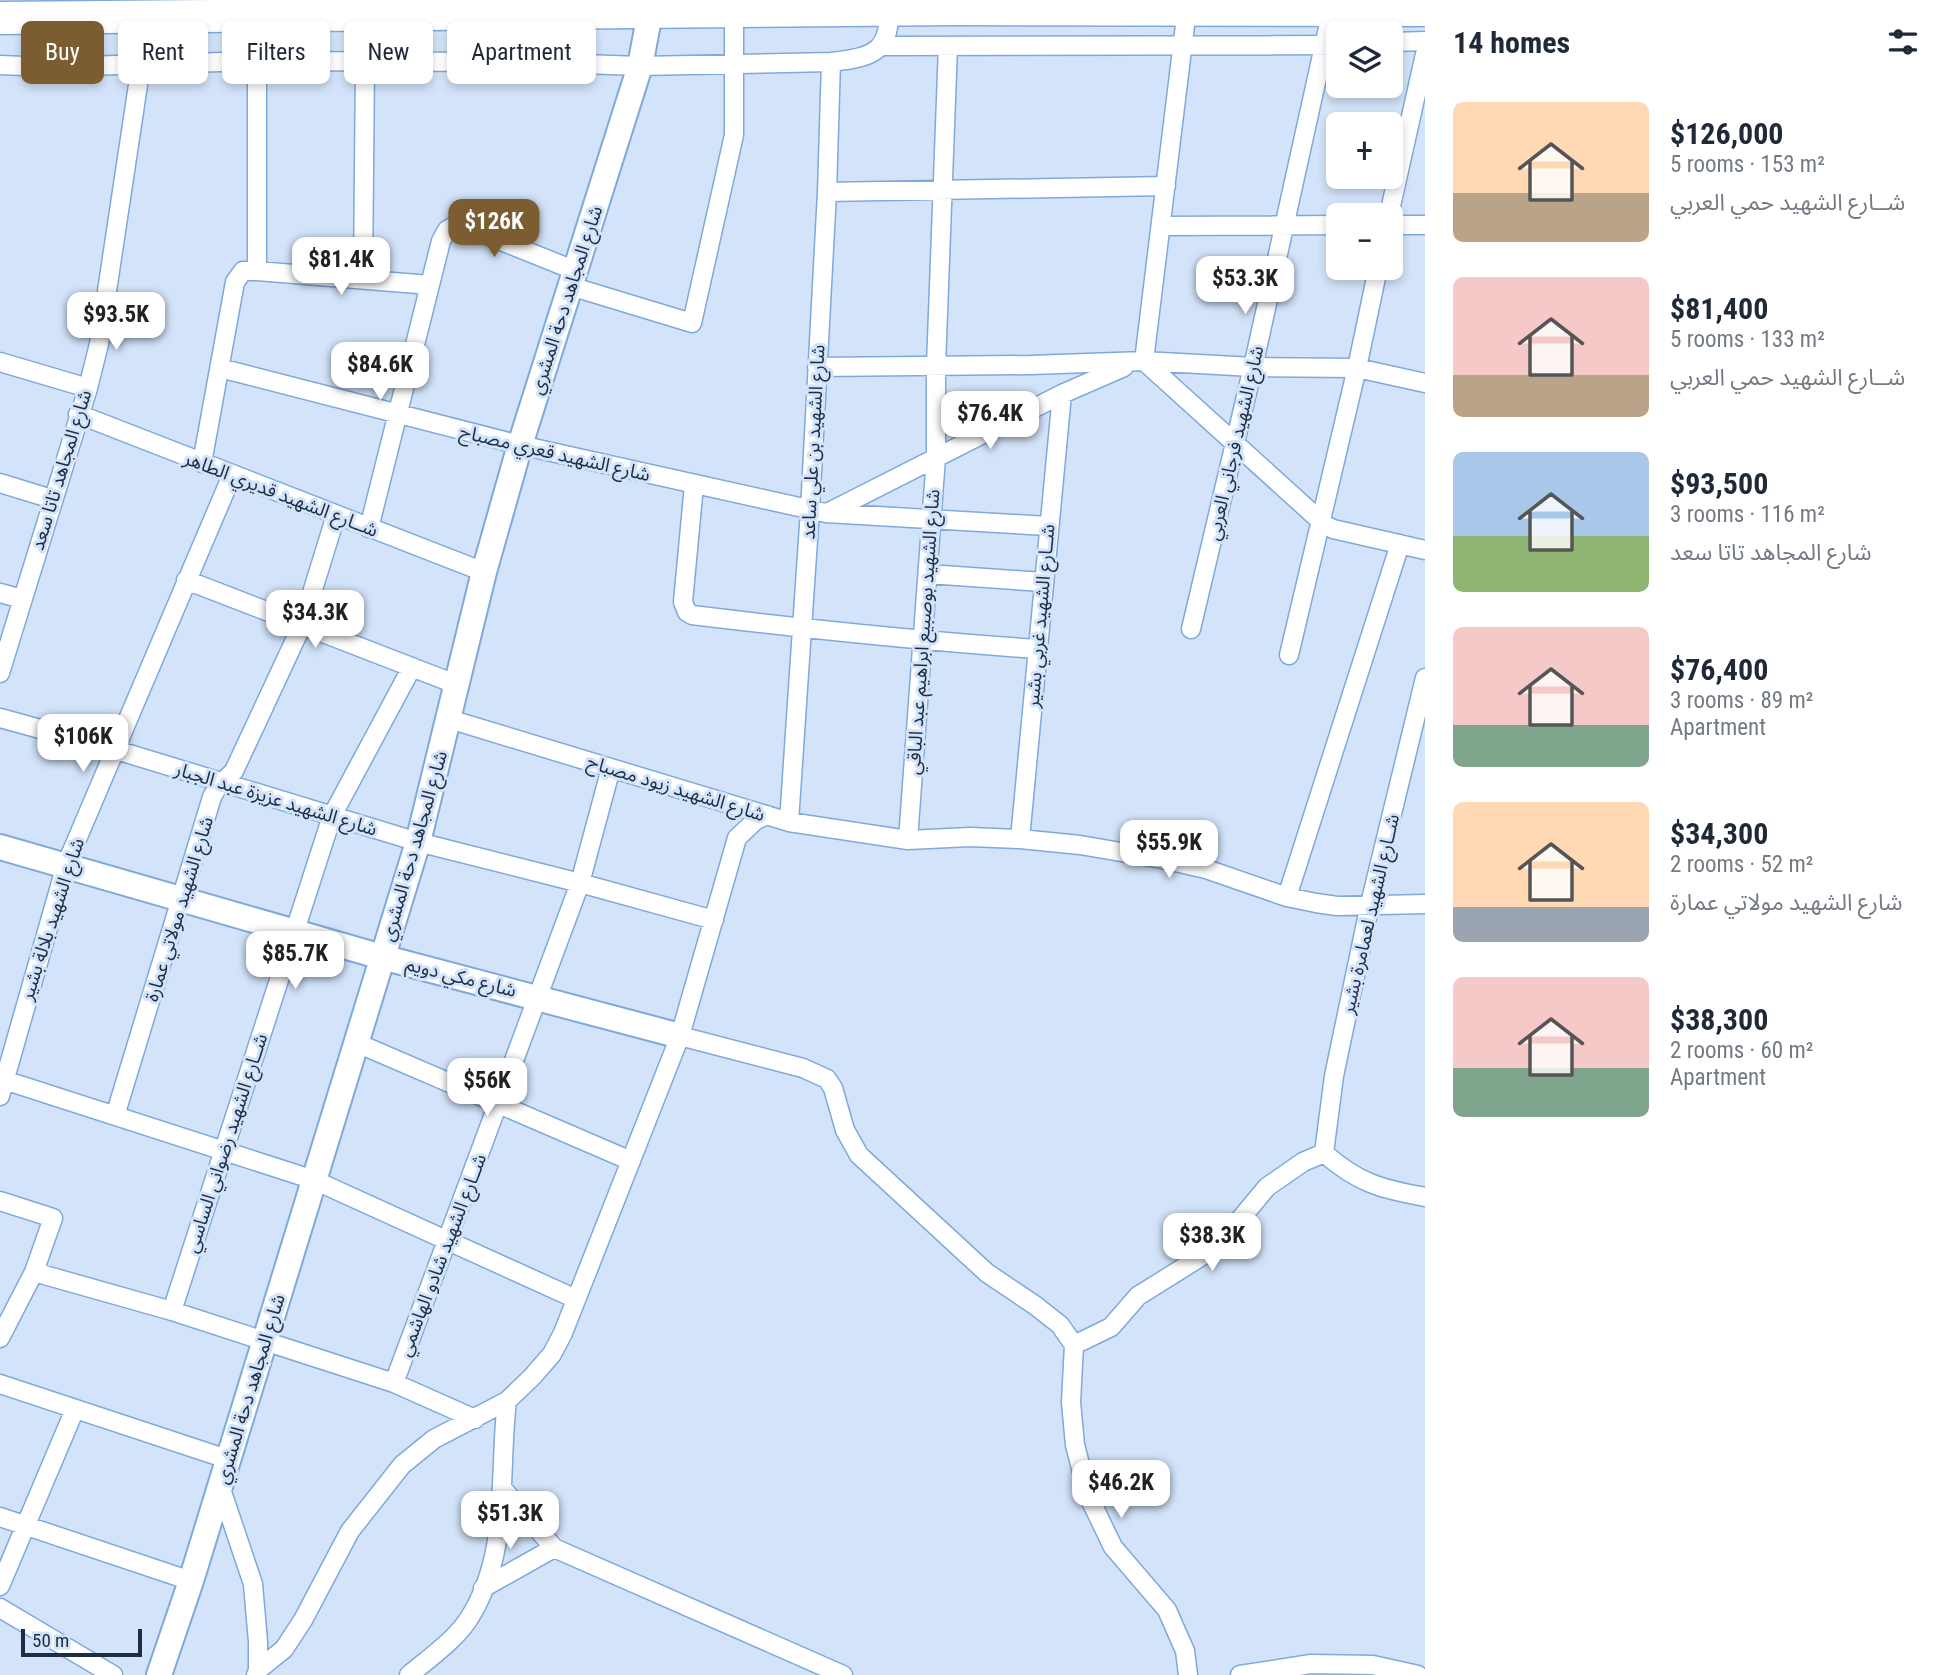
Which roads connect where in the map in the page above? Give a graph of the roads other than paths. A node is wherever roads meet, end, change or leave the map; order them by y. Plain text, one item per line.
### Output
1 (889, 5) edge
2 (294, 7) edge
3 (1187, 9) junction
4 (1332, 10) junction
5 (1425, 10) edge
6 (734, 12) junction
7 (650, 13) junction
8 (257, 14) junction
9 (142, 16) junction
10 (0, 18) edge
11 (142, 21) edge
12 (257, 21) edge
13 (1332, 21) edge
14 (1425, 41) edge
15 (1403, 42) edge
16 (1326, 45) edge
17 (883, 46) junction
18 (948, 46) junction
19 (1183, 47) junction
20 (1425, 54) edge
21 (433, 62) edge
22 (831, 62) junction
23 (1326, 64) edge
24 (0, 65) edge
25 (734, 65) junction
26 (118, 66) edge
27 (640, 66) junction
28 (138, 84) edge
29 (258, 84) edge
30 (365, 84) edge
31 (1166, 186) junction
32 (943, 190) junction
33 (827, 192) junction
34 (1393, 203) edge
35 (1283, 225) junction
36 (1326, 225) edge
37 (1403, 225) edge
38 (1425, 225) edge
39 (1161, 226) junction
40 (257, 271) junction
41 (363, 279) junction
42 (573, 279) junction
43 (1375, 280) edge
44 (430, 285) junction
45 (1144, 361) junction
46 (0, 362) edge
47 (936, 366) junction
48 (817, 367) junction
49 (1253, 367) junction
50 (220, 368) junction
51 (1357, 368) junction
52 (1425, 383) edge
53 (88, 388) junction
54 (1062, 394) junction
55 (78, 414) junction
56 (397, 414) junction
57 (1235, 443) junction
58 (520, 445) junction
59 (936, 457) junction
60 (202, 463) junction
61 (232, 475) junction
62 (0, 483) edge
63 (694, 485) junction
64 (52, 499) junction
65 (818, 512) junction
66 (336, 515) junction
67 (933, 518) junction
68 (1322, 522) junction
69 (1048, 526) junction
70 (369, 528) junction
71 (1401, 544) junction
72 (1425, 550) edge
73 (484, 572) junction
74 (928, 574) junction
75 (186, 580) junction
76 (1044, 582) junction
77 (0, 593) edge
78 (22, 599) junction
79 (302, 625) junction
80 (802, 629) junction
81 (1191, 629) dead end
82 (923, 641) junction
83 (1038, 649) junction
84 (1289, 655) dead end
85 (412, 667) junction
86 (0, 673) edge
87 (1425, 678) edge
88 (457, 685) junction
89 (0, 718) edge
90 (449, 719) junction
91 (113, 749) junction
92 (611, 768) junction
93 (222, 783) junction
94 (766, 815) junction
95 (332, 816) junction
96 (789, 822) junction
97 (1020, 839) junction
98 (908, 840) junction
99 (418, 842) junction
100 (0, 847) edge
101 (66, 865) junction
102 (580, 883) junction
103 (1287, 897) junction
104 (183, 899) junction
105 (1370, 904) junction
106 (1425, 904) edge
107 (715, 920) junction
108 (293, 932) junction
109 (382, 957) junction
110 (537, 997) junction
111 (680, 1036) junction
112 (357, 1043) junction
113 (6, 1047) edge
114 (2, 1088) edge
115 (500, 1103) junction
116 (115, 1116) junction
117 (225, 1152) junction
118 (1324, 1153) junction
119 (631, 1161) junction
120 (314, 1180) junction
121 (1425, 1197) edge
122 (0, 1201) edge
123 (446, 1240) junction
124 (34, 1272) junction
125 (576, 1299) junction
126 (172, 1311) junction
127 (0, 1338) edge
128 (265, 1341) junction
129 (1074, 1345) junction
130 (394, 1383) junction
131 (0, 1384) edge
132 (506, 1401) junction
133 (75, 1409) junction
134 (475, 1419) junction
135 (228, 1459) junction
136 (220, 1486) junction
137 (503, 1489) junction
138 (0, 1517) edge
139 (26, 1526) junction
140 (554, 1548) junction
141 (191, 1581) junction
142 (0, 1586) edge
143 (483, 1588) junction
144 (0, 1608) edge
145 (86, 1668) edge
146 (257, 1673) edge
147 (113, 1675) edge
148 (159, 1675) edge
149 (409, 1675) edge
150 (843, 1675) edge
151 (1188, 1675) edge
152 (1240, 1675) edge
153 (1418, 1675) edge

1 - 3 highway
1 - 6 highway
1 - 17 street
2 - 7 highway
2 - 8 highway
3 - 4 highway
3 - 19 street
4 - 5 highway
4 - 13 street, شارع الشهيد فرجاني العربي
6 - 7 highway
6 - 25 street
7 - 27 street, شارع المجاهد دحة المشري
8 - 9 highway
8 - 12 street
9 - 10 highway
9 - 11 street, شارع المجاهد تاتا سعد
14 - 15 street
16 - 19 street
17 - 18 street
17 - 22 street
18 - 19 street
18 - 32 street, شارع الشهيد بوصبيع ابراهيم عبد الباقي
19 - 31 street
20 - 34 street
21 - 27 street
22 - 25 street
22 - 33 street, شارع الشهيد بن علي ساعد
23 - 35 street, شارع الشهيد فرجاني العربي
24 - 26 street
25 - 27 street
25 - 42 street
27 - 42 street, شارع المجاهد دحة المشري
28 - 53 street, شارع المجاهد تاتا سعد
29 - 40 street
30 - 41 street
31 - 32 street
31 - 39 street
32 - 33 street
32 - 47 street, شارع الشهيد بوصبيع ابراهيم عبد الباقي
33 - 48 street, شارع الشهيد بن علي ساعد
35 - 36 street
35 - 39 street
35 - 49 street, شارع الشهيد فرجاني العربي
37 - 38 street
39 - 45 street
40 - 41 street
40 - 50 street
41 - 44 street
42 - 44 street
42 - 58 street, شارع المجاهد دحة المشري
43 - 51 street
44 - 56 street
45 - 47 street
45 - 49 street
45 - 54 street
45 - 57 street
46 - 53 street
47 - 48 street
47 - 59 street, شارع الشهيد بوصبيع ابراهيم عبد الباقي
48 - 65 street, شارع الشهيد بن علي ساعد
49 - 51 street
49 - 57 street, شارع الشهيد فرجاني العربي
50 - 56 street, شارع الشهيد قعري مصباح
50 - 60 street
51 - 52 street
51 - 68 street
53 - 55 street, شارع المجاهد تاتا سعد
54 - 59 street
54 - 69 street, شــارع الشهيد غربي بشير
55 - 60 street, شــارع الشهيد قديري الطاهر
55 - 64 street, شارع المجاهد تاتا سعد
56 - 58 street, شارع الشهيد قعري مصباح
56 - 70 street
57 - 68 street
57 - 81 street, شارع الشهيد فرجاني العربي
58 - 63 street, شارع الشهيد قعري مصباح
58 - 73 street, شارع المجاهد دحة المشري
59 - 65 street
59 - 67 street, شارع الشهيد بوصبيع ابراهيم عبد الباقي
60 - 61 street, شــارع الشهيد قديري الطاهر
61 - 66 street, شــارع الشهيد قديري الطاهر
61 - 75 street, شارع الشهيد بلالة بشير
62 - 64 street
63 - 65 street, شارع الشهيد قعري مصباح
63 - 80 street
64 - 78 street, شارع المجاهد تاتا سعد
65 - 67 street, شارع الشهيد قعري مصباح
65 - 80 street, شارع الشهيد بن علي ساعد
66 - 70 street, شــارع الشهيد قديري الطاهر
66 - 79 street, شارع الشهيد مولاتي عمارة
67 - 69 street, شارع الشهيد قعري مصباح
67 - 74 street, شارع الشهيد بوصبيع ابراهيم عبد الباقي
68 - 71 street
68 - 84 street
69 - 76 street, شــارع الشهيد غربي بشير
70 - 73 street, شــارع الشهيد قديري الطاهر
71 - 72 street
71 - 103 street
73 - 88 street, شارع المجاهد دحة المشري
74 - 76 street
74 - 82 street, شارع الشهيد بوصبيع ابراهيم عبد الباقي
75 - 79 street
75 - 91 street, شارع الشهيد بلالة بشير
76 - 83 street, شــارع الشهيد غربي بشير
77 - 78 street
78 - 86 street, شارع المجاهد تاتا سعد
79 - 85 street
79 - 93 street, شارع الشهيد مولاتي عمارة
80 - 82 street
80 - 96 street, شارع الشهيد بن علي ساعد
82 - 83 street
82 - 98 street, شارع الشهيد بوصبيع ابراهيم عبد الباقي
83 - 97 street, شــارع الشهيد غربي بشير
85 - 88 street
85 - 95 street, شــارع الشهيد رضواني الساسي
87 - 105 street, شــارع الشهيد لعمامرة بشير
88 - 90 street, شارع المجاهد دحة المشري
89 - 91 street, شارع الشهيد عزيزة عبد الجبار
90 - 92 street, شارع الشهيد زيود مصباح
90 - 99 street, شارع المجاهد دحة المشري
91 - 93 street, شارع الشهيد عزيزة عبد الجبار
91 - 101 street, شارع الشهيد بلالة بشير
92 - 94 street, شارع الشهيد زيود مصباح
92 - 102 street, شــارع الشهيد شادو الهاشمي
93 - 95 street, شارع الشهيد عزيزة عبد الجبار
93 - 104 street, شارع الشهيد مولاتي عمارة
94 - 96 street, شارع الشهيد زيود مصباح
94 - 107 street
95 - 99 street, شارع الشهيد عزيزة عبد الجبار
95 - 108 street, شــارع الشهيد رضواني الساسي
96 - 98 street, شارع الشهيد زيود مصباح
97 - 98 street, شارع الشهيد زيود مصباح
97 - 103 street, شارع الشهيد زيود مصباح
99 - 102 street, شارع الشهيد عزيزة عبد الجبار
99 - 109 street, شارع المجاهد دحة المشري
100 - 101 street, شارع مكي دويم
101 - 104 street, شارع مكي دويم
101 - 113 street, شارع الشهيد بلالة بشير
102 - 107 street, شارع الشهيد عزيزة عبد الجبار
102 - 110 street, شــارع الشهيد شادو الهاشمي
103 - 105 street, شارع الشهيد زيود مصباح
104 - 108 street, شارع مكي دويم
104 - 116 street, شارع الشهيد مولاتي عمارة
105 - 106 street, شارع الشهيد زيود مصباح
105 - 118 street, شــارع الشهيد لعمامرة بشير
107 - 111 street
108 - 109 street, شارع مكي دويم
108 - 117 street, شــارع الشهيد رضواني الساسي
109 - 110 street, شارع مكي دويم
109 - 112 street, شارع المجاهد دحة المشري
110 - 111 street, شارع مكي دويم
110 - 115 street, شــارع الشهيد شادو الهاشمي
111 - 119 street
111 - 129 street
112 - 115 street
112 - 120 street, شارع المجاهد دحة المشري
113 - 114 street, شارع الشهيد بلالة بشير
114 - 116 street
115 - 119 street
115 - 123 street, شــارع الشهيد شادو الهاشمي
116 - 117 street
117 - 120 street
117 - 126 street, شــارع الشهيد رضواني الساسي
118 - 121 street
118 - 129 street
119 - 125 street
120 - 123 street
120 - 128 street, شارع المجاهد دحة المشري
122 - 124 street
123 - 125 street
123 - 130 street, شــارع الشهيد شادو الهاشمي
124 - 126 street
124 - 127 street
125 - 132 street
126 - 128 street
128 - 130 street
128 - 135 street, شارع المجاهد دحة المشري
129 - 151 street
130 - 134 street
131 - 133 street
132 - 134 street
132 - 137 street
133 - 135 street
133 - 139 street
134 - 146 street
135 - 136 street, شارع المجاهد دحة المشري
136 - 141 street, شارع المجاهد دحة المشري
136 - 146 street
137 - 140 street
137 - 143 street
138 - 139 street
139 - 141 street
139 - 142 street
140 - 143 street
140 - 150 street
141 - 148 street, شارع المجاهد دحة المشري
143 - 149 street
144 - 145 street
145 - 147 street
152 - 153 street

